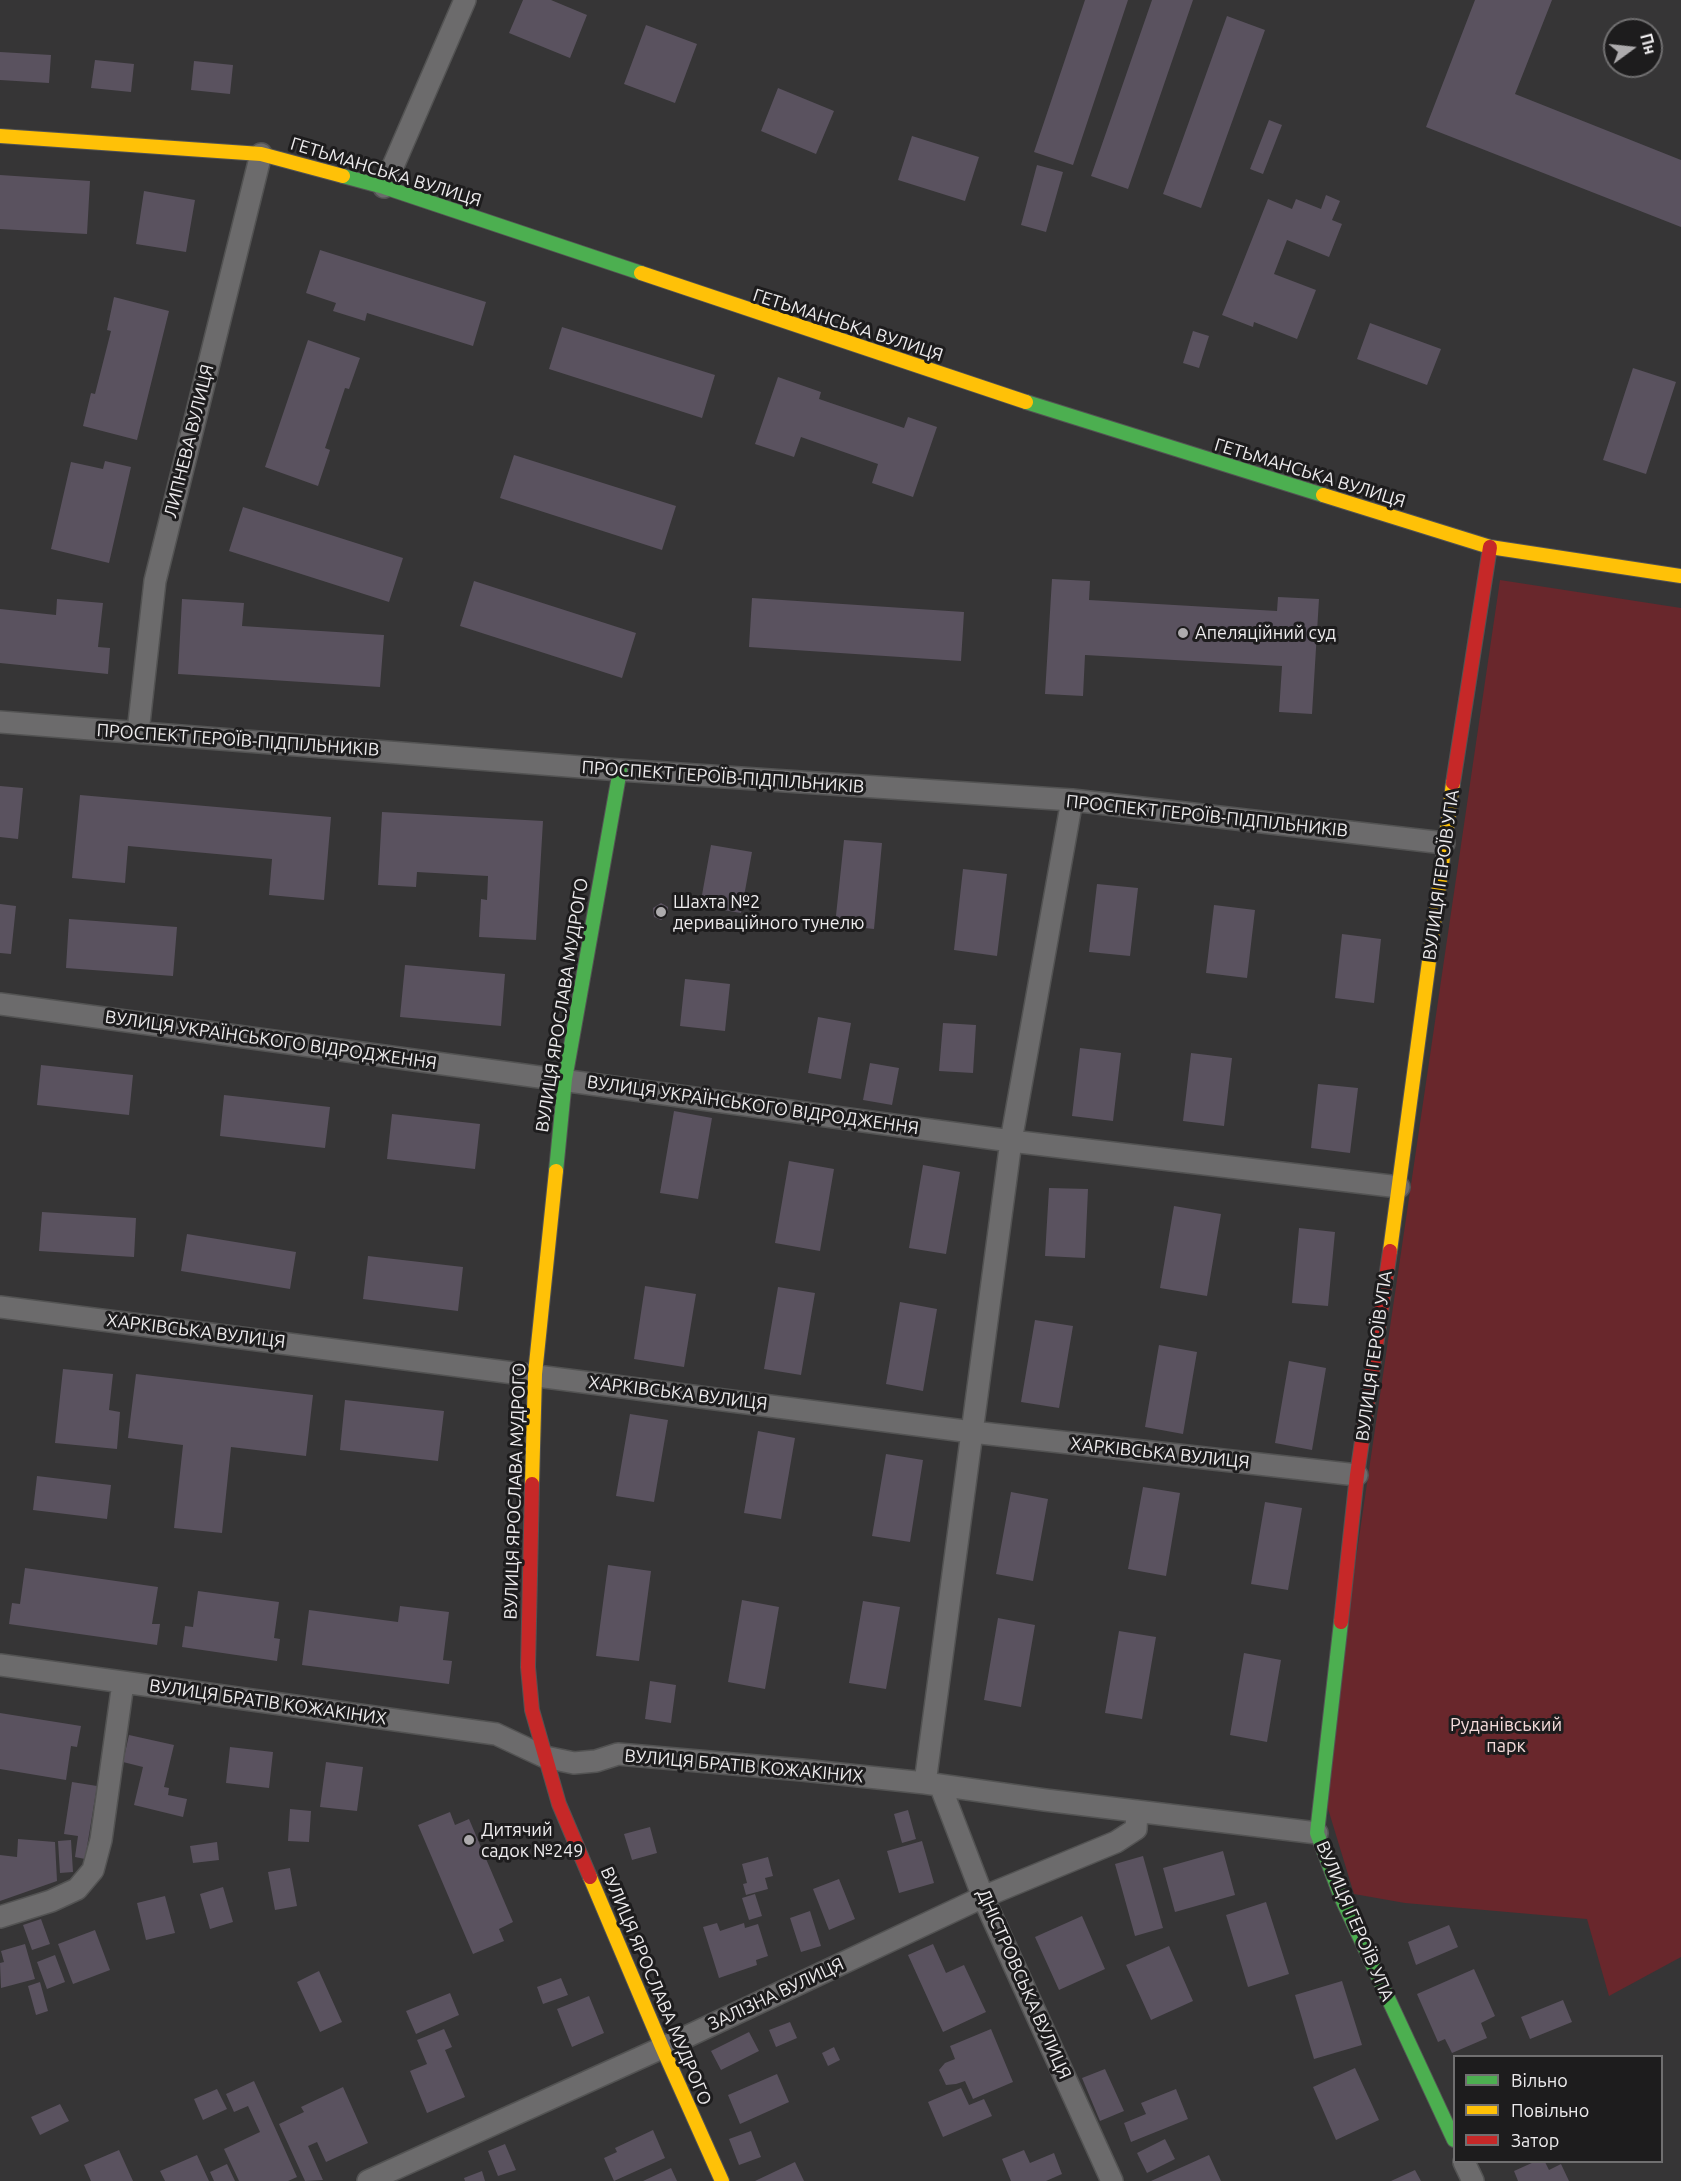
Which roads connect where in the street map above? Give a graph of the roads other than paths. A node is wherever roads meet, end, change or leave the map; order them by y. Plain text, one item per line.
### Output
1 (465, 0) edge
2 (0, 136) edge
3 (261, 154) junction
4 (384, 187) junction
5 (1490, 547) junction
6 (1681, 576) edge
7 (0, 722) edge
8 (138, 732) junction
9 (620, 770) junction
10 (1072, 800) junction
11 (1444, 843) junction
12 (0, 1004) edge
13 (565, 1079) junction
14 (1011, 1141) junction
15 (1399, 1187) junction
16 (0, 1306) edge
17 (535, 1374) junction
18 (972, 1432) junction
19 (1357, 1475) junction
20 (0, 1665) edge
21 (123, 1683) junction
22 (545, 1757) junction
23 (933, 1784) junction
24 (1137, 1812) junction
25 (1317, 1833) junction
26 (983, 1897) junction
27 (0, 1917) edge
28 (662, 2047) junction
29 (1453, 2136) edge
30 (1464, 2163) edge
31 (368, 2181) edge
32 (722, 2181) edge
33 (1112, 2181) edge
34 (1473, 2181) edge

1 - 4 street
2 - 3 street, ГЕТЬМАНСЬКА ВУЛИЦЯ
3 - 4 street, ГЕТЬМАНСЬКА ВУЛИЦЯ
3 - 8 street, ЛИПНЕВА ВУЛИЦЯ
4 - 5 street, ГЕТЬМАНСЬКА ВУЛИЦЯ
5 - 6 street, ГЕТЬМАНСЬКА ВУЛИЦЯ
5 - 11 street, ВУЛИЦЯ ГЕРОЇВ УПА
7 - 8 street, ПРОСПЕКТ ГЕРОЇВ-ПІДПІЛЬНИКІВ
8 - 9 street, ПРОСПЕКТ ГЕРОЇВ-ПІДПІЛЬНИКІВ
9 - 10 street, ПРОСПЕКТ ГЕРОЇВ-ПІДПІЛЬНИКІВ
9 - 13 street, ВУЛИЦЯ ЯРОСЛАВА МУДРОГО
10 - 11 street, ПРОСПЕКТ ГЕРОЇВ-ПІДПІЛЬНИКІВ
10 - 14 street
11 - 15 street, ВУЛИЦЯ ГЕРОЇВ УПА
12 - 13 street, ВУЛИЦЯ УКРАЇНСЬКОГО ВІДРОДЖЕННЯ
13 - 14 street, ВУЛИЦЯ УКРАЇНСЬКОГО ВІДРОДЖЕННЯ
13 - 17 street, ВУЛИЦЯ ЯРОСЛАВА МУДРОГО
14 - 15 street, ВУЛИЦЯ УКРАЇНСЬКОГО ВІДРОДЖЕННЯ
14 - 18 street
15 - 19 street, ВУЛИЦЯ ГЕРОЇВ УПА
16 - 17 street, ХАРКІВСЬКА ВУЛИЦЯ
17 - 18 street, ХАРКІВСЬКА ВУЛИЦЯ
17 - 22 street, ВУЛИЦЯ ЯРОСЛАВА МУДРОГО
18 - 19 street, ХАРКІВСЬКА ВУЛИЦЯ
18 - 23 street
19 - 25 street, ВУЛИЦЯ ГЕРОЇВ УПА
20 - 21 street, ВУЛИЦЯ БРАТІВ КОЖАКІНИХ
21 - 22 street, ВУЛИЦЯ БРАТІВ КОЖАКІНИХ
21 - 27 street
22 - 23 street, ВУЛИЦЯ БРАТІВ КОЖАКІНИХ
22 - 28 street, ВУЛИЦЯ ЯРОСЛАВА МУДРОГО
23 - 24 street, ВУЛИЦЯ БРАТІВ КОЖАКІНИХ
23 - 26 street, ДНІСТРОВСЬКА ВУЛИЦЯ
24 - 25 street, ВУЛИЦЯ БРАТІВ КОЖАКІНИХ
24 - 26 street, ЗАЛІЗНА ВУЛИЦЯ
25 - 29 street, ВУЛИЦЯ ГЕРОЇВ УПА
26 - 28 street, ЗАЛІЗНА ВУЛИЦЯ
26 - 33 street, ДНІСТРОВСЬКА ВУЛИЦЯ
28 - 31 street, ЗАЛІЗНА ВУЛИЦЯ
28 - 32 street, ВУЛИЦЯ ЯРОСЛАВА МУДРОГО
30 - 34 street

